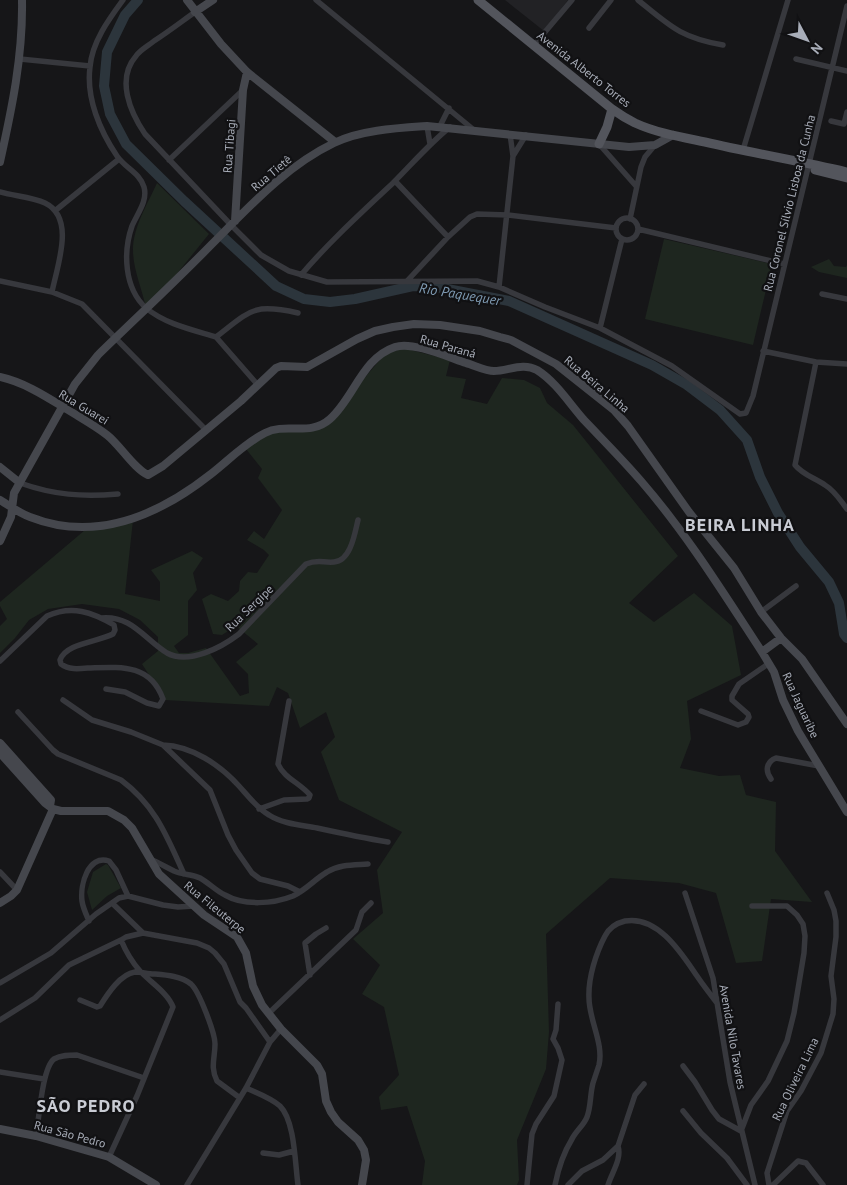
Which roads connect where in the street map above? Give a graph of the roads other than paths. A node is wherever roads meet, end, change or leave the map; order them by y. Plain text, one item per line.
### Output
1 (22, 0) edge
2 (123, 0) edge
3 (187, 0) edge
4 (213, 0) edge
5 (316, 0) edge
6 (478, 0) edge
7 (572, 0) edge
8 (612, 0) edge
9 (638, 0) edge
10 (788, 0) edge
11 (847, 6) edge
12 (195, 12) junction
13 (589, 28) dead end
14 (534, 45) junction
15 (723, 45) dead end
16 (20, 59) junction
17 (796, 59) dead end
18 (90, 66) junction
19 (833, 67) junction
20 (847, 71) edge
21 (247, 72) junction
22 (244, 90) junction
23 (449, 108) junction
24 (612, 109) junction
25 (847, 112) edge
26 (831, 121) dead end
27 (427, 126) junction
28 (440, 126) junction
29 (450, 127) junction
30 (474, 130) junction
31 (510, 134) junction
32 (526, 135) junction
33 (673, 135) junction
34 (335, 142) junction
35 (430, 144) junction
36 (599, 144) junction
37 (655, 145) junction
38 (743, 150) junction
39 (514, 156) junction
40 (119, 159) junction
41 (169, 160) junction
42 (0, 162) edge
43 (807, 165) junction
44 (847, 172) edge
45 (847, 178) edge
46 (395, 181) junction
47 (636, 186) junction
48 (0, 192) edge
49 (56, 210) junction
50 (508, 215) junction
51 (630, 219) junction
52 (231, 225) junction
53 (616, 228) junction
54 (638, 229) junction
55 (448, 237) junction
56 (622, 239) junction
57 (784, 264) junction
58 (301, 275) junction
59 (408, 280) junction
60 (0, 281) edge
61 (499, 287) junction
62 (52, 292) junction
63 (822, 294) dead end
64 (847, 299) edge
65 (146, 308) junction
66 (298, 313) dead end
67 (600, 328) junction
68 (216, 337) junction
69 (116, 338) junction
70 (764, 351) junction
71 (816, 362) junction
72 (847, 364) edge
73 (0, 376) edge
74 (257, 384) junction
75 (62, 406) junction
76 (206, 430) junction
77 (0, 467) edge
78 (145, 474) joint
79 (20, 483) junction
80 (14, 493) junction
81 (118, 494) dead end
82 (0, 500) edge
83 (13, 508) junction
84 (847, 509) edge
85 (358, 520) dead end
86 (0, 541) edge
87 (796, 586) dead end
88 (761, 612) junction
89 (101, 618) junction
90 (781, 638) junction
91 (762, 652) junction
92 (0, 661) edge
93 (768, 664) junction
94 (106, 689) dead end
95 (62, 700) dead end
96 (289, 701) dead end
97 (701, 710) dead end
98 (18, 712) dead end
99 (847, 724) edge
100 (0, 743) edge
101 (163, 745) junction
102 (0, 753) edge
103 (819, 766) junction
104 (17, 767) junction
105 (771, 779) dead end
106 (52, 808) junction
107 (259, 809) junction
108 (847, 812) edge
109 (388, 842) dead end
110 (150, 859) junction
111 (368, 864) dead end
112 (0, 872) edge
113 (184, 874) junction
114 (17, 890) junction
115 (300, 892) junction
116 (686, 893) dead end
117 (827, 893) dead end
118 (128, 896) junction
119 (0, 903) edge
120 (112, 903) junction
121 (371, 903) dead end
122 (194, 906) junction
123 (752, 906) dead end
124 (89, 921) junction
125 (326, 928) dead end
126 (142, 933) junction
127 (121, 940) junction
128 (142, 973) junction
129 (310, 975) junction
130 (0, 983) edge
131 (80, 1000) dead end
132 (717, 1003) junction
133 (558, 1004) dead end
134 (269, 1013) junction
135 (0, 1020) edge
136 (281, 1029) junction
137 (270, 1042) junction
138 (683, 1066) dead end
139 (0, 1072) edge
140 (144, 1078) junction
141 (44, 1079) junction
142 (644, 1084) dead end
143 (246, 1088) junction
144 (240, 1098) junction
145 (683, 1111) dead end
146 (0, 1129) edge
147 (741, 1131) junction
148 (36, 1136) junction
149 (618, 1146) junction
150 (294, 1150) junction
151 (263, 1153) dead end
152 (109, 1157) junction
153 (156, 1185) edge
154 (187, 1185) edge
155 (298, 1185) edge
156 (362, 1185) edge
157 (527, 1185) edge
158 (555, 1185) edge
159 (568, 1185) edge
160 (608, 1185) edge
161 (747, 1185) edge
162 (755, 1185) edge
163 (771, 1185) edge
164 (823, 1185) edge

1 - 16 street
2 - 18 street
3 - 12 street
4 - 12 street
5 - 23 street
6 - 14 main road, Avenida Alberto Torres
7 - 14 street
8 - 13 street
9 - 15 street
10 - 38 street
11 - 19 street, Rua Coronel Sílvio Lisboa da Cunha
12 - 21 street
12 - 41 street
14 - 24 main road, Avenida Alberto Torres
16 - 18 street
16 - 42 street
17 - 19 street
18 - 40 street
19 - 20 street
19 - 43 street, Rua Coronel Sílvio Lisboa da Cunha
21 - 22 street, Rua Tibagi
21 - 34 street
22 - 41 street
22 - 52 street, Rua Tibagi
23 - 28 street
23 - 30 street
24 - 33 main road, Avenida Alberto Torres
24 - 36 main road
25 - 26 street
27 - 28 street, Rua Tietê
27 - 34 street, Rua Tietê
27 - 35 street
28 - 29 street, Rua Tietê
29 - 30 street, Rua Tietê
29 - 35 street
30 - 31 street, Rua Tietê
31 - 32 street, Rua Tietê
31 - 39 street
32 - 36 street, Rua Tietê
32 - 39 street
33 - 37 street, Rua Tietê
33 - 38 main road, Avenida Alberto Torres
34 - 52 street, Rua Tietê
35 - 46 street
36 - 37 street, Rua Tietê
36 - 47 street
37 - 47 street
38 - 43 main road, Avenida Alberto Torres
39 - 50 street
40 - 49 street
40 - 65 street
41 - 52 street
43 - 44 main road, Avenida Alberto Torres
43 - 45 main road, Avenida Alberto Torres
43 - 57 street, Rua Coronel Sílvio Lisboa da Cunha
46 - 55 street
46 - 58 street
47 - 51 street
48 - 49 street
49 - 62 street
50 - 53 street
50 - 55 street
50 - 61 street
51 - 53 street
51 - 54 street
52 - 58 street
52 - 65 street, Rua Tietê
53 - 56 street
54 - 56 street
54 - 57 street
55 - 59 street
56 - 67 street
57 - 70 street, Rua Coronel Sílvio Lisboa da Cunha
58 - 59 street
59 - 61 street
60 - 62 street
61 - 67 street
62 - 69 street
63 - 64 street
65 - 68 street
65 - 69 street, Rua Tietê
66 - 68 street
67 - 70 street, Rua Coronel Sílvio Lisboa da Cunha
68 - 74 street
69 - 75 street, Rua Tietê
69 - 76 street
70 - 71 street
71 - 72 street
71 - 84 street
73 - 75 street, Rua Guarei
74 - 76 street, Rua Beira Linha
74 - 88 street, Rua Beira Linha
75 - 78 street, Rua Guarei
75 - 79 street, Rua Tietê
76 - 78 street, Rua Beira Linha
77 - 79 street
79 - 80 street, Rua Tietê
79 - 81 street
80 - 82 street
80 - 83 street, Rua Tietê
82 - 83 street, Rua Paraná
83 - 86 street, Rua Tietê
83 - 91 street, Rua Paraná
85 - 89 street, Rua Sergipe
87 - 88 street
88 - 90 street, Rua Beira Linha
89 - 92 street, Rua Sergipe
89 - 94 street
90 - 91 street
90 - 99 street, Rua Beira Linha
91 - 93 street, Rua Jaguaribe
93 - 97 street
93 - 103 street, Rua Jaguaribe
95 - 101 street
96 - 107 street
98 - 113 street
100 - 104 street
101 - 107 street
101 - 115 street
102 - 104 street
103 - 105 street
103 - 108 street, Rua Jaguaribe
104 - 106 street
106 - 110 street, Rua Fileuterpe
106 - 114 street
107 - 109 street
110 - 113 street
110 - 122 street, Rua Fileuterpe
111 - 115 street
112 - 114 street
113 - 115 street
114 - 119 street
116 - 132 street, Avenida Nilo Tavares
117 - 163 street, Rua Oliveira Lima
118 - 120 street
118 - 122 street
118 - 124 street
120 - 124 street
120 - 126 street
121 - 129 street
122 - 134 street, Rua Fileuterpe
123 - 147 street
124 - 130 street
125 - 129 street
126 - 127 street
126 - 137 street
127 - 128 street
127 - 135 street
128 - 131 street
128 - 140 street
128 - 144 street
129 - 134 street
132 - 147 street, Avenida Nilo Tavares
132 - 158 street
133 - 157 street
134 - 136 street, Rua Fileuterpe
136 - 137 street
136 - 156 street, Rua Fileuterpe
137 - 143 street
138 - 147 street
139 - 141 street
140 - 141 street
140 - 152 street
141 - 148 street
142 - 149 street
143 - 144 street
143 - 150 street
144 - 154 street
145 - 161 street
146 - 148 street, Rua São Pedro
147 - 162 street, Avenida Nilo Tavares
148 - 152 street, Rua São Pedro
149 - 159 street
149 - 160 street
150 - 151 street
150 - 155 street
152 - 153 street, Rua São Pedro
163 - 164 street

